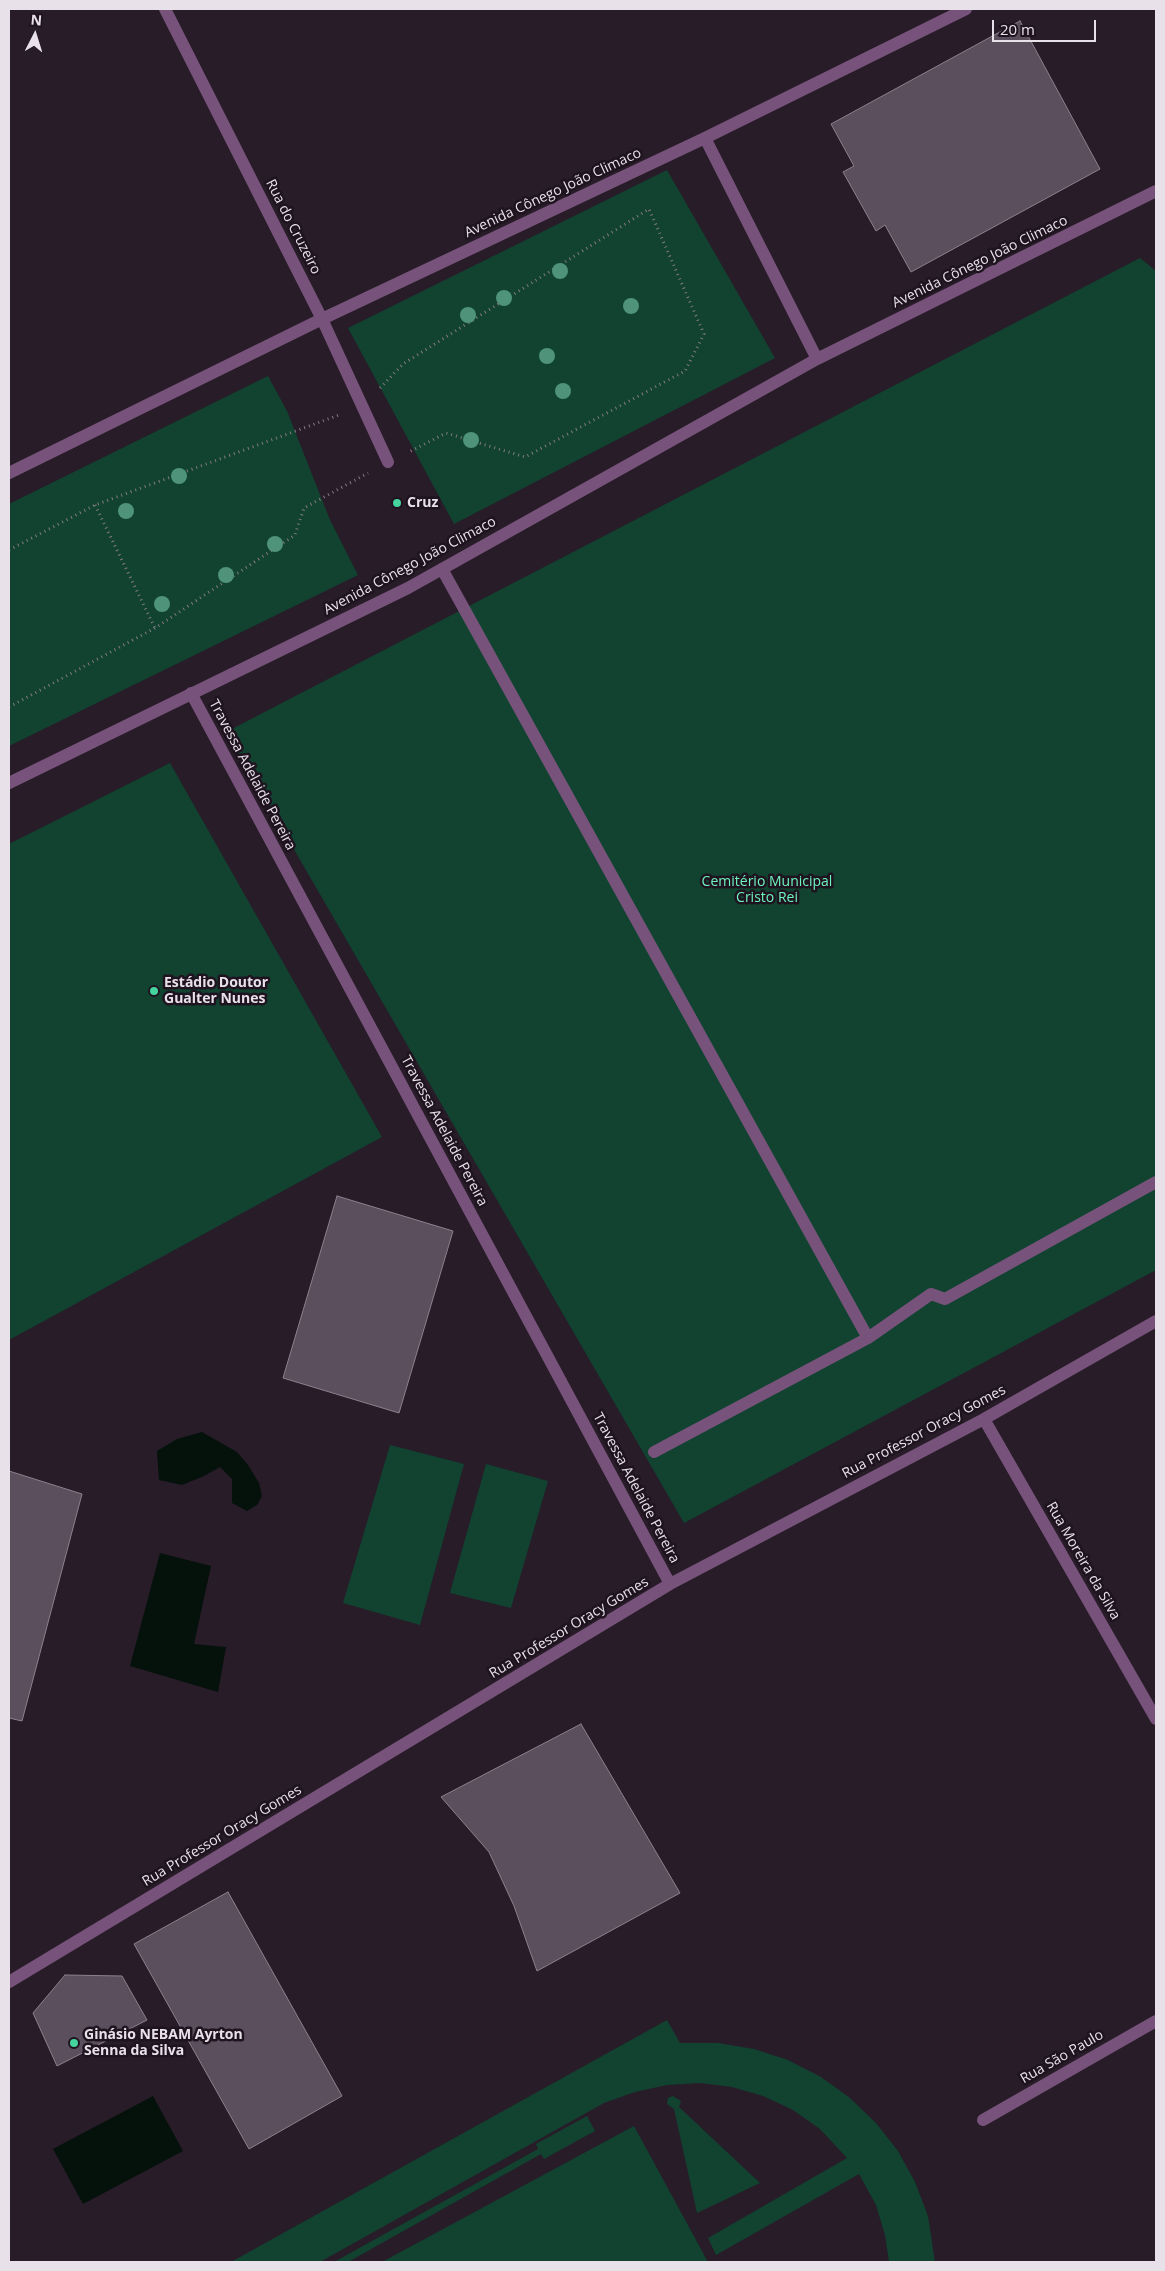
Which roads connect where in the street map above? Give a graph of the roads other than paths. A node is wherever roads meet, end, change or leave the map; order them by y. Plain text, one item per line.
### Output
1 (165, 9) edge
2 (966, 9) edge
3 (705, 138) junction
4 (1156, 191) edge
5 (322, 319) junction
6 (817, 359) junction
7 (388, 462) road end
8 (9, 473) edge
9 (442, 569) junction
10 (191, 693) junction
11 (9, 783) edge
12 (1156, 1182) edge
13 (1156, 1321) edge
14 (868, 1338) junction
15 (984, 1419) junction
16 (654, 1452) dead end
17 (670, 1584) junction
18 (1156, 1718) edge
19 (9, 1982) edge
20 (1156, 2020) edge
21 (983, 2120) dead end

1 - 5 street, Rua do Cruzeiro
2 - 3 street, Avenida Cônego João Climaco
3 - 5 street, Avenida Cônego João Climaco
3 - 6 street
4 - 6 street, Avenida Cônego João Climaco
5 - 7 street, Rua do Cruzeiro
5 - 8 street, Avenida Cônego João Climaco
6 - 9 street, Avenida Cônego João Climaco
9 - 10 street, Avenida Cônego João Climaco
9 - 14 street
10 - 11 street, Avenida Cônego João Climaco
10 - 17 street, Travessa Adelaide Pereira
12 - 14 street
13 - 15 street, Rua Professor Oracy Gomes
14 - 16 street
15 - 17 street, Rua Professor Oracy Gomes
15 - 18 street, Rua Moreira da Silva
17 - 19 street, Rua Professor Oracy Gomes
20 - 21 street, Rua São Paulo

